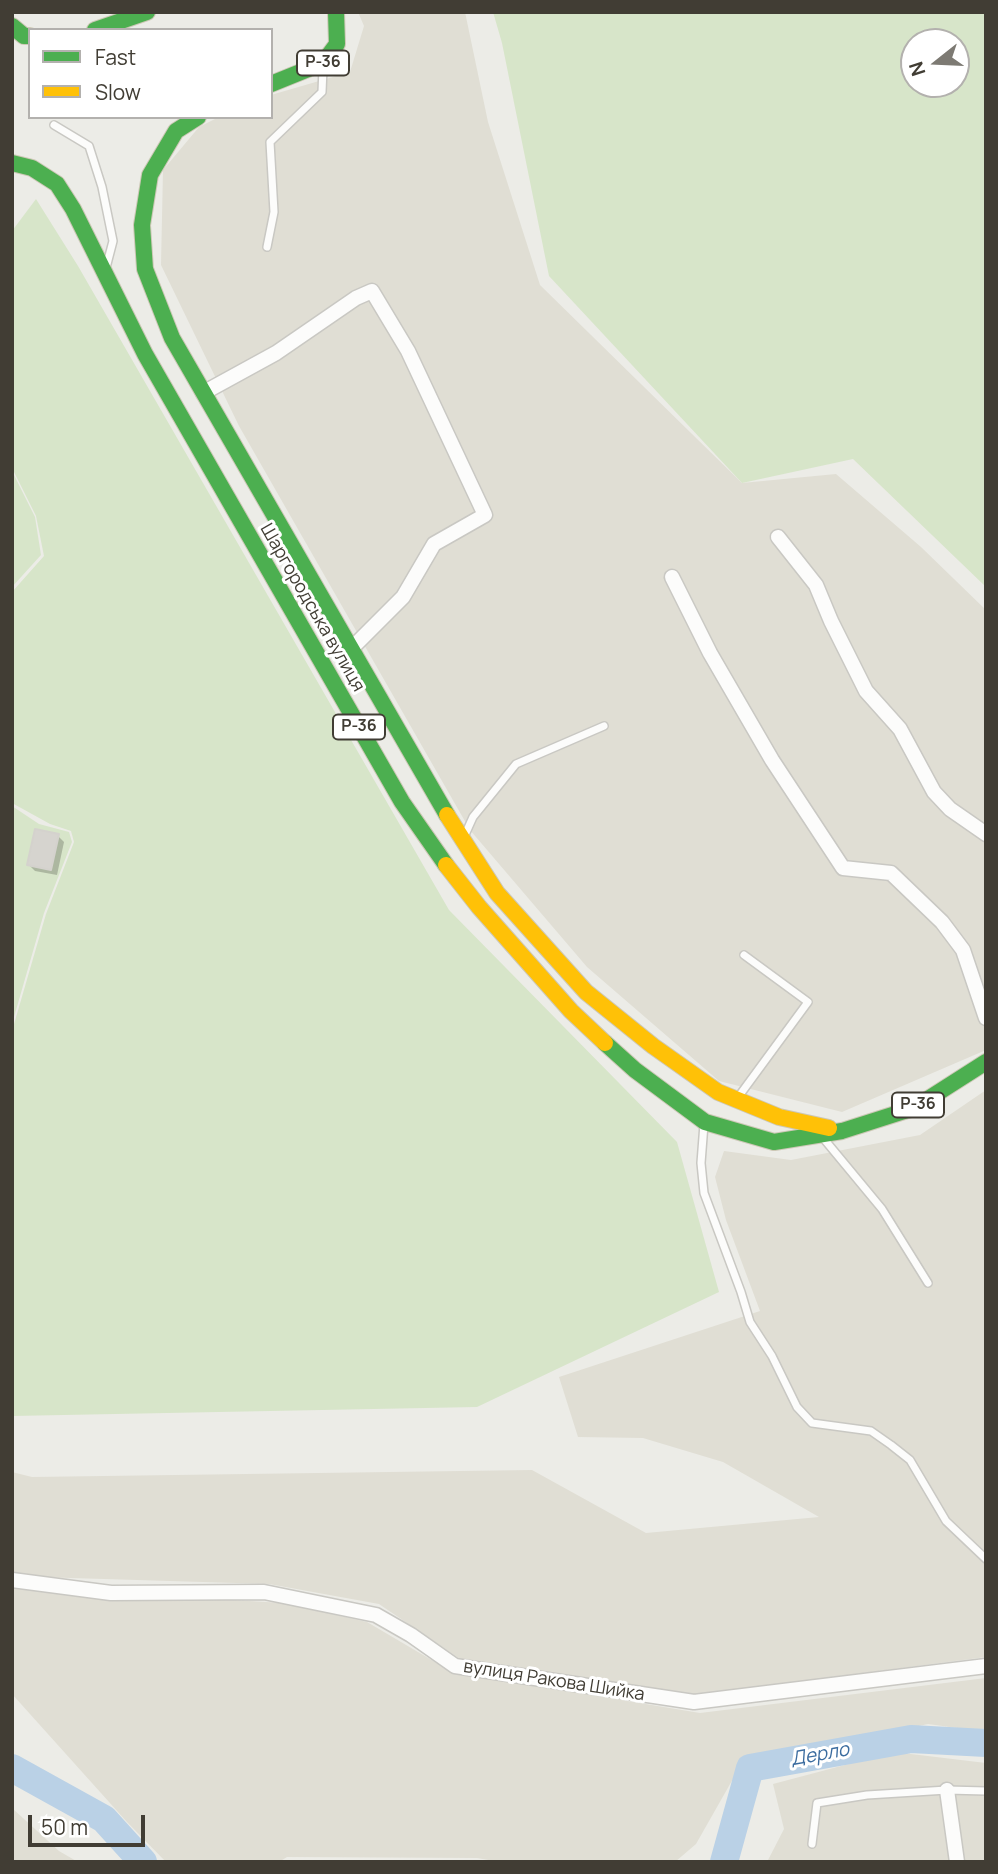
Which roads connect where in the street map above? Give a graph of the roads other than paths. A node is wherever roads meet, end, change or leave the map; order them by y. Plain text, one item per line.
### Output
1 (147, 12) edge
2 (336, 12) edge
3 (12, 26) edge
4 (101, 28) edge
5 (28, 36) edge
6 (324, 63) junction
7 (273, 82) edge
8 (195, 119) edge
9 (54, 125) dead end
10 (12, 163) edge
11 (267, 247) dead end
12 (105, 273) junction
13 (203, 393) junction
14 (778, 537) dead end
15 (672, 577) dead end
16 (350, 650) junction
17 (604, 726) dead end
18 (986, 834) edge
19 (463, 841) junction
20 (744, 955) dead end
21 (986, 1018) edge
22 (986, 1062) edge
23 (736, 1100) junction
24 (705, 1122) junction
25 (842, 1131) junction
26 (820, 1134) junction
27 (928, 1283) dead end
28 (986, 1559) edge
29 (12, 1578) edge
30 (986, 1666) edge
31 (947, 1790) junction
32 (986, 1791) edge
33 (812, 1844) dead end
34 (957, 1862) edge

1 - 4 main road
2 - 6 main road, Р-36
3 - 5 main road
6 - 7 main road, Р-36
6 - 11 lane
8 - 13 main road, Шаргородська вулиця / Р-36
9 - 12 lane
10 - 12 main road, Шаргородська вулиця / Р-36
12 - 24 main road, Шаргородська вулиця / Р-36
13 - 16 main road, Шаргородська вулиця / Р-36
13 - 16 street
14 - 18 street
15 - 21 street
16 - 19 main road, Шаргородська вулиця / Р-36
17 - 19 lane
19 - 23 main road, Шаргородська вулиця / Р-36
20 - 23 lane
22 - 25 main road, Шаргородська вулиця / Р-36
23 - 25 main road, Шаргородська вулиця / Р-36
24 - 26 main road, Шаргородська вулиця / Р-36
24 - 28 lane
25 - 26 main road, Шаргородська вулиця / Р-36
26 - 27 lane
29 - 30 street, вулиця Ракова Шийка
31 - 32 lane
31 - 33 lane
31 - 34 street

